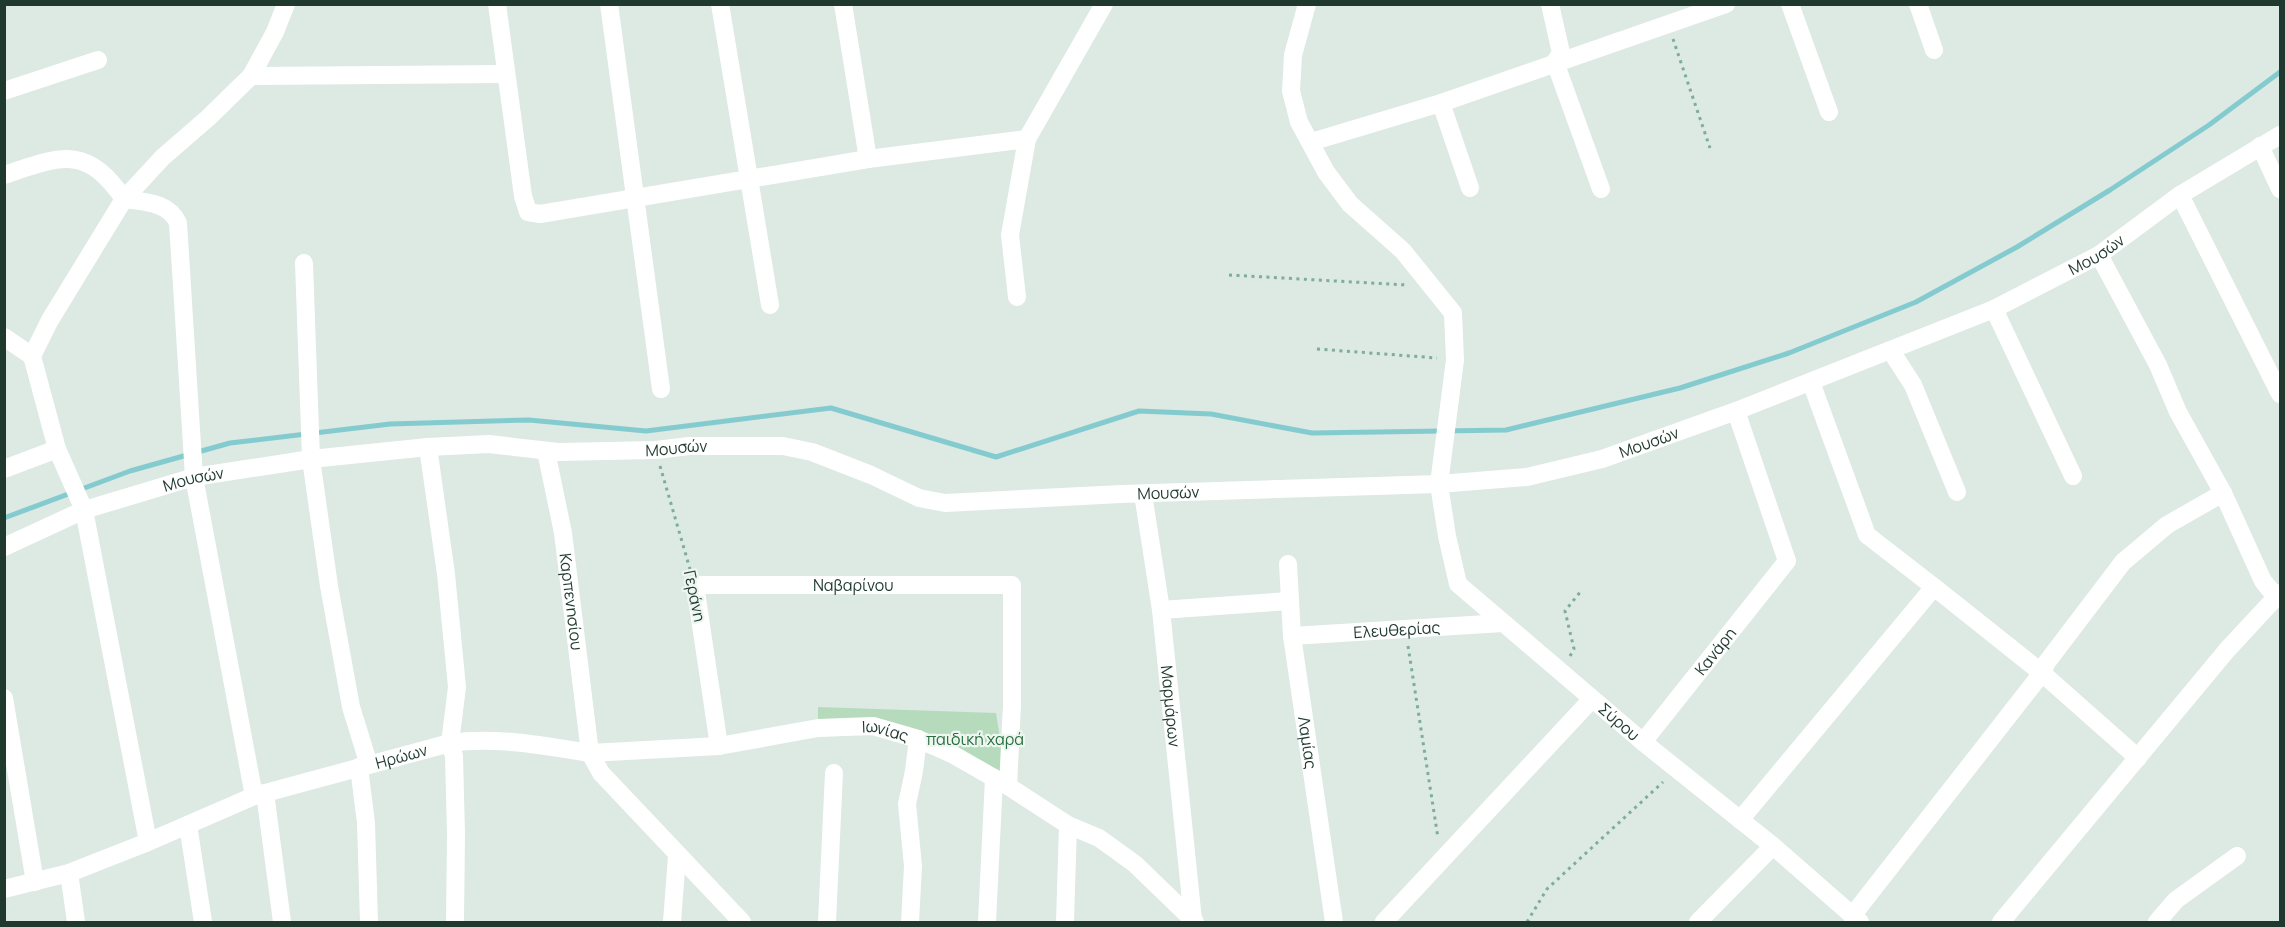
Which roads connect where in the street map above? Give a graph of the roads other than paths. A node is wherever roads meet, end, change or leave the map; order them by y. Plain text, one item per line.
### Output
1 (286, 4) edge
2 (496, 4) edge
3 (609, 4) edge
4 (720, 4) edge
5 (843, 4) edge
6 (1104, 4) edge
7 (1307, 4) edge
8 (1550, 4) edge
9 (1726, 4) edge
10 (1790, 4) edge
11 (1918, 4) edge
12 (1934, 50) dead end
13 (98, 60) dead end
14 (1555, 62) junction
15 (505, 74) junction
16 (251, 76) junction
17 (4, 92) edge
18 (1441, 103) junction
19 (1829, 112) dead end
20 (2280, 135) edge
21 (1027, 139) junction
22 (1311, 142) junction
23 (2260, 146) junction
24 (868, 159) junction
25 (4, 175) edge
26 (750, 179) junction
27 (1470, 188) dead end
28 (1601, 189) dead end
29 (2280, 189) edge
30 (2180, 195) junction
31 (124, 199) junction
32 (635, 199) junction
33 (2099, 255) junction
34 (304, 262) dead end
35 (1017, 297) dead end
36 (770, 305) dead end
37 (1994, 309) junction
38 (4, 337) edge
39 (1891, 351) junction
40 (32, 356) junction
41 (1811, 382) junction
42 (661, 389) dead end
43 (2280, 394) edge
44 (1736, 411) junction
45 (428, 447) junction
46 (57, 448) junction
47 (546, 451) junction
48 (311, 459) junction
49 (4, 469) edge
50 (2073, 476) dead end
51 (194, 477) junction
52 (1439, 484) junction
53 (1957, 492) dead end
54 (2223, 493) junction
55 (1143, 494) junction
56 (82, 506) junction
57 (4, 547) edge
58 (1288, 564) dead end
59 (695, 585) joint
60 (1934, 587) junction
61 (2278, 595) edge
62 (1289, 601) junction
63 (1161, 610) junction
64 (1503, 623) junction
65 (1292, 636) junction
66 (2042, 674) junction
67 (4, 698) edge
68 (1592, 699) junction
69 (918, 739) junction
70 (450, 742) junction
71 (1643, 742) junction
72 (719, 746) junction
73 (590, 753) junction
74 (2138, 758) junction
75 (364, 766) junction
76 (834, 773) dead end
77 (1001, 782) junction
78 (260, 795) junction
79 (1740, 820) junction
80 (188, 825) junction
81 (1068, 825) junction
82 (148, 842) junction
83 (1773, 846) junction
84 (677, 856) junction
85 (2237, 856) dead end
86 (69, 873) junction
87 (35, 882) junction
88 (4, 889) edge
89 (1856, 919) edge
90 (1194, 921) edge
91 (76, 922) edge
92 (202, 922) edge
93 (282, 922) edge
94 (369, 922) edge
95 (455, 922) edge
96 (672, 922) edge
97 (742, 922) edge
98 (827, 922) edge
99 (910, 922) edge
100 (987, 922) edge
101 (1065, 922) edge
102 (1334, 922) edge
103 (1384, 922) edge
104 (1698, 922) edge
105 (2001, 922) edge
106 (2157, 922) edge

1 - 16 street
2 - 15 street
3 - 32 street
4 - 26 street
5 - 24 street
6 - 21 street
7 - 22 street, Σύρου
8 - 14 street
9 - 14 street
10 - 19 street
11 - 12 street
13 - 17 street
14 - 18 street
14 - 28 street
15 - 16 street
15 - 32 street
16 - 31 street
18 - 22 street
18 - 27 street
20 - 23 street, Μουσών
21 - 24 street
21 - 35 street
22 - 52 street, Σύρου
23 - 29 street
23 - 30 street, Μουσών
24 - 26 street
25 - 31 street
26 - 32 street
26 - 36 street
30 - 33 street, Μουσών
30 - 43 street
31 - 40 street
31 - 51 street
32 - 42 street
33 - 37 street, Μουσών
33 - 54 street
34 - 48 street
37 - 39 street, Μουσών
37 - 50 street
38 - 40 street
39 - 41 street, Μουσών
39 - 53 street
40 - 46 street
41 - 44 street, Μουσών
41 - 60 street
44 - 52 street, Μουσών
44 - 71 street, Κανάρη
45 - 47 street, Μουσών
45 - 48 street, Μουσών
45 - 70 street
46 - 49 street
46 - 56 street
47 - 55 street, Μουσών
47 - 73 street, Καρπενησίου
48 - 51 street, Μουσών
48 - 75 street
51 - 56 street, Μουσών
51 - 78 street
52 - 55 street, Μουσών
52 - 64 street, Σύρου
54 - 61 street
54 - 66 street
55 - 63 street, Μαρμάρων
56 - 57 street, Μουσών
56 - 82 street
58 - 62 street, Λαμίας
59 - 72 street, Γεράνη
59 - 77 street, Ναβαρίνου
60 - 66 street
60 - 79 street
61 - 74 street
62 - 63 street
62 - 65 street, Λαμίας
63 - 90 street, Μαρμάρων
64 - 65 street, Ελευθερίας
64 - 68 street, Σύρου
65 - 102 street, Λαμίας
66 - 74 street
66 - 89 street
67 - 87 street
68 - 71 street, Σύρου
68 - 103 street
69 - 72 street, Ιωνίας
69 - 77 street, Ιωνίας
69 - 99 street
70 - 73 street, Ηρώων
70 - 75 street, Ηρώων
70 - 95 street
71 - 79 street, Σύρου
72 - 73 street, Ιωνίας
73 - 84 street
74 - 105 street
75 - 78 street, Ηρώων
75 - 94 street
76 - 98 street
77 - 81 street, Ιωνίας
77 - 100 street
78 - 80 street, Ηρώων
78 - 93 street
79 - 83 street, Σύρου
80 - 82 street, Ηρώων
80 - 92 street
81 - 90 street, Ιωνίας
81 - 101 street
82 - 86 street, Ηρώων
83 - 89 street, Σύρου
83 - 104 street
84 - 96 street
84 - 97 street
85 - 106 street
86 - 87 street, Ηρώων
86 - 91 street
87 - 88 street, Ηρώων

